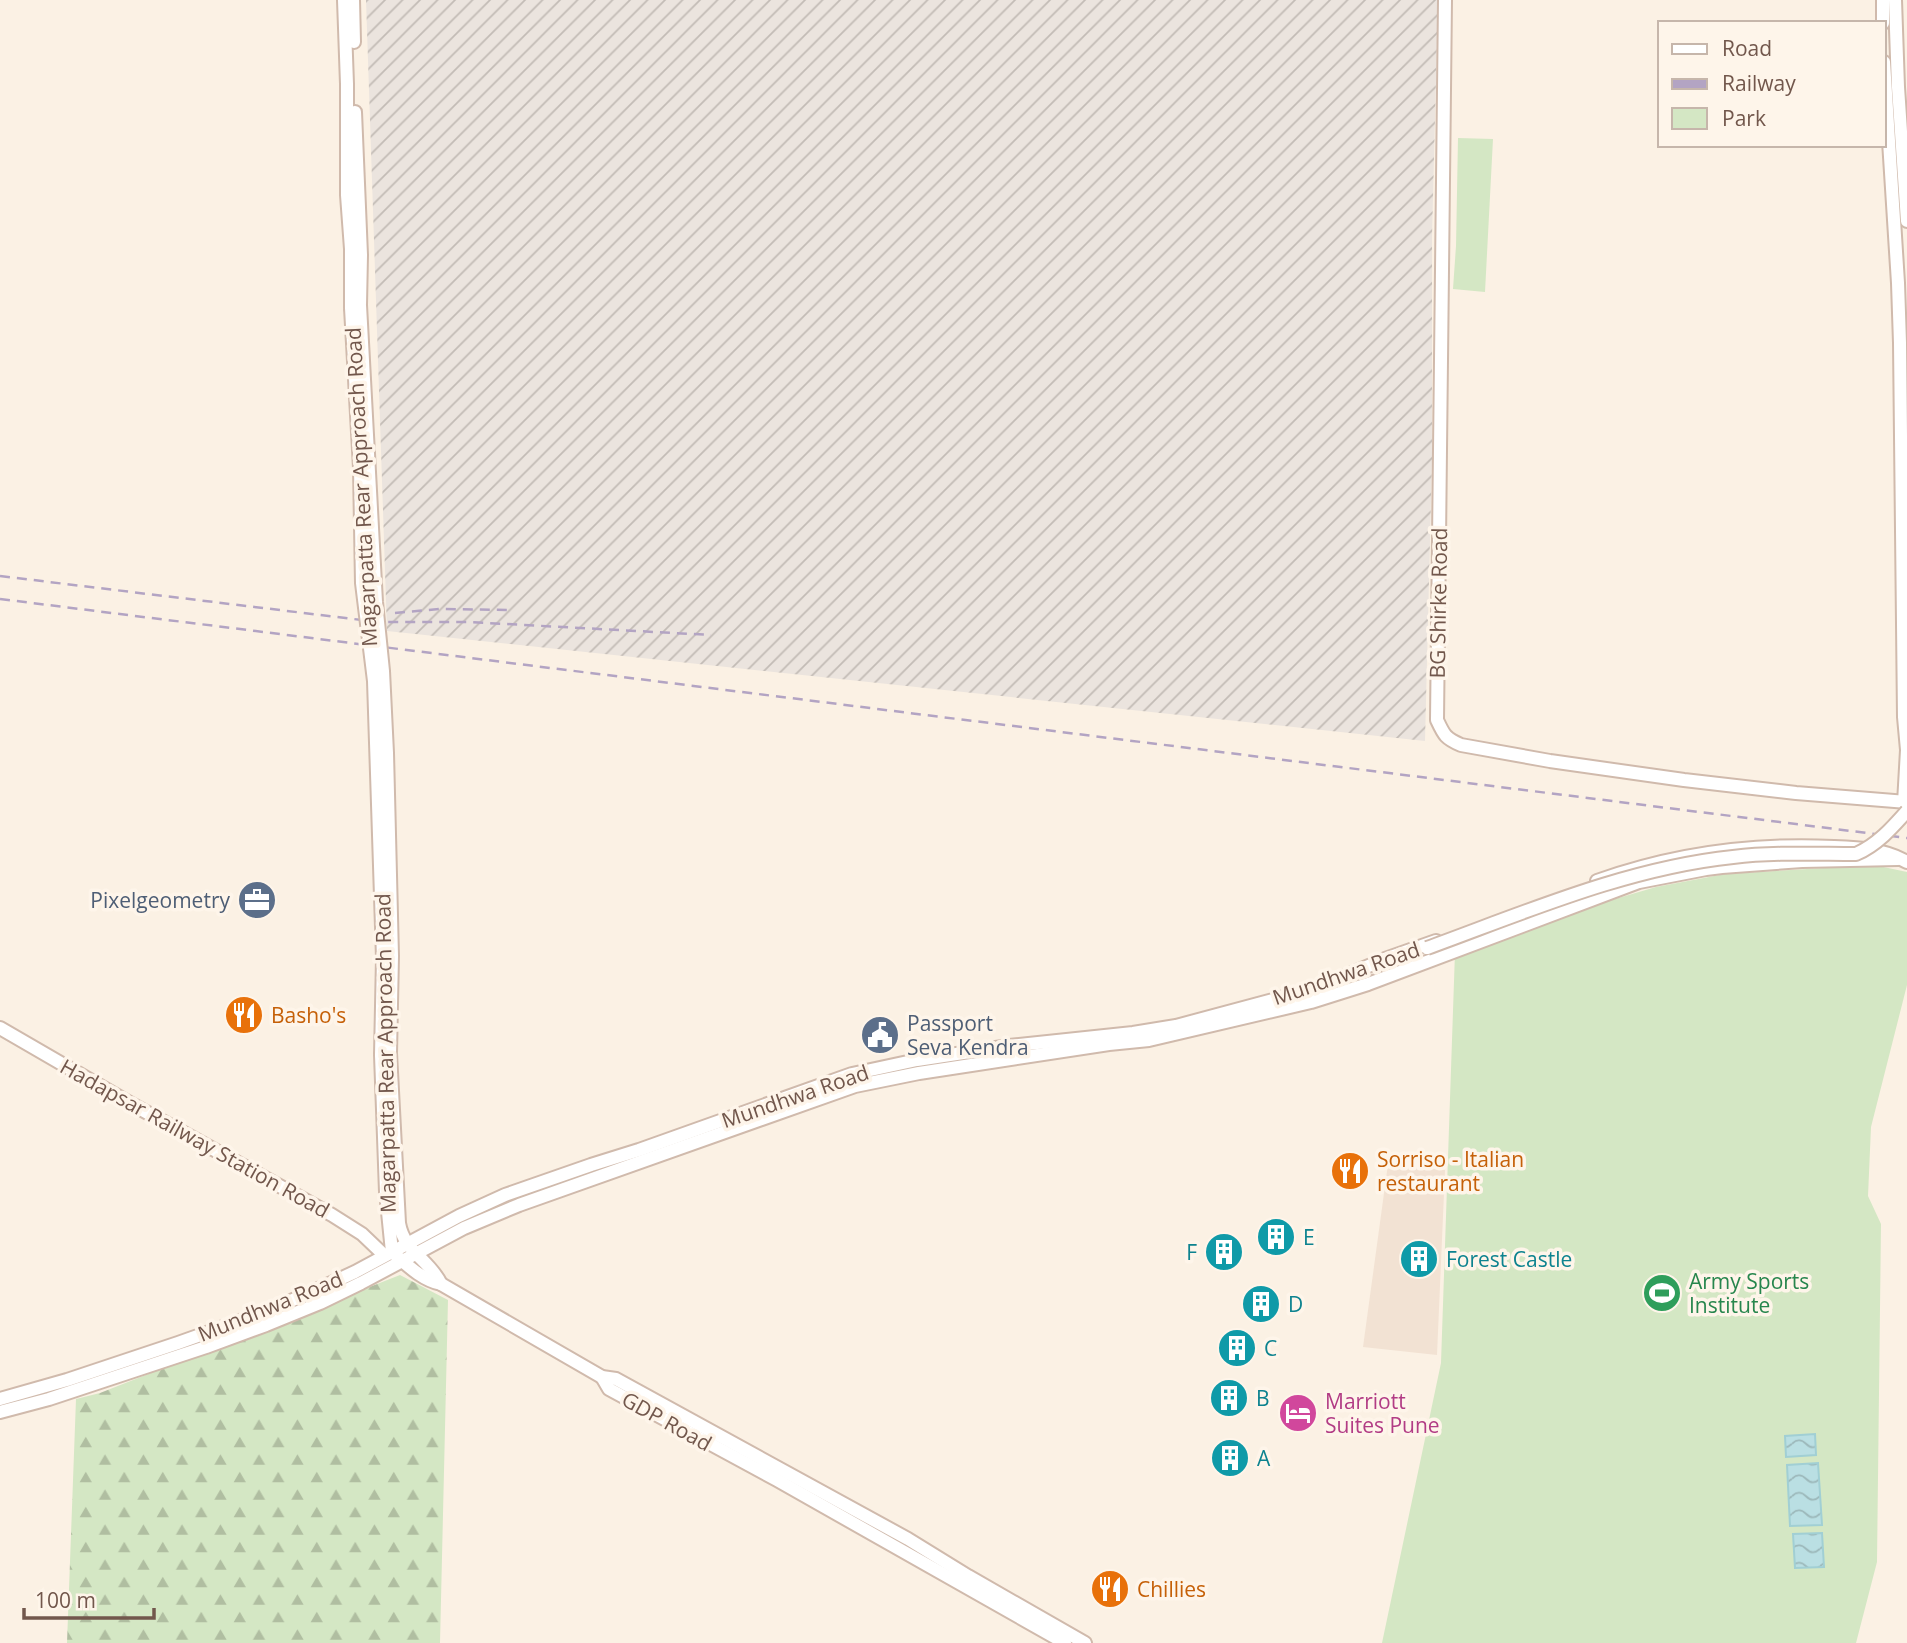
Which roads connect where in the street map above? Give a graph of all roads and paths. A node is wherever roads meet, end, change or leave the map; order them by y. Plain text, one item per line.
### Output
1 (344, 0) edge
2 (354, 0) edge
3 (1445, 0) edge
4 (1883, 0) edge
5 (1895, 0) edge
6 (1883, 21) edge
7 (1886, 80) edge
8 (1900, 206) edge
9 (1907, 221) edge
10 (356, 307) junction
11 (1901, 408) junction
12 (1906, 436) edge
13 (1907, 513) edge
14 (1906, 805) edge
15 (1907, 823) edge
16 (1905, 860) edge
17 (1428, 951) junction
18 (1376, 964) junction
19 (1391, 975) junction
20 (0, 1028) edge
21 (385, 1054) junction
22 (854, 1080) junction
23 (411, 1249) junction
24 (393, 1256) junction
25 (441, 1284) junction
26 (602, 1377) junction
27 (47, 1393) junction
28 (0, 1399) edge
29 (0, 1412) edge
30 (1065, 1643) edge
31 (1086, 1643) edge

1 - 10 main road, Magarpatta Rear Approach Road
2 - 10 main road, Magarpatta Rear Approach Road
3 - 14 main road, BG Shirke Road
4 - 6 main road
5 - 8 main road
7 - 8 main road
8 - 9 main road
8 - 11 main road
10 - 21 main road, Magarpatta Rear Approach Road, bridge
11 - 12 main road
11 - 14 main road
12 - 13 main road
14 - 17 main road, bridge
15 - 17 main road, bridge
16 - 18 main road, Mundhwa Road
16 - 19 main road, Mundhwa Road
17 - 18 main road
17 - 19 main road
18 - 22 main road, Mundhwa Road
19 - 22 main road, Mundhwa Road
20 - 24 main road, Hadapsar Railway Station Road
21 - 23 main road, Magarpatta Rear Approach Road
21 - 24 main road, Magarpatta Rear Approach Road
22 - 23 main road, Mundhwa Road
23 - 24 main road, Mundhwa Road
23 - 25 main road, Magarpatta Rear Approach Road
24 - 25 main road
24 - 27 main road, Mundhwa Road
24 - 27 main road, Mundhwa Road
25 - 26 main road
26 - 30 main road, GDP Road
26 - 31 main road, GDP Road
27 - 28 main road, Mundhwa Road
27 - 29 main road, Mundhwa Road

